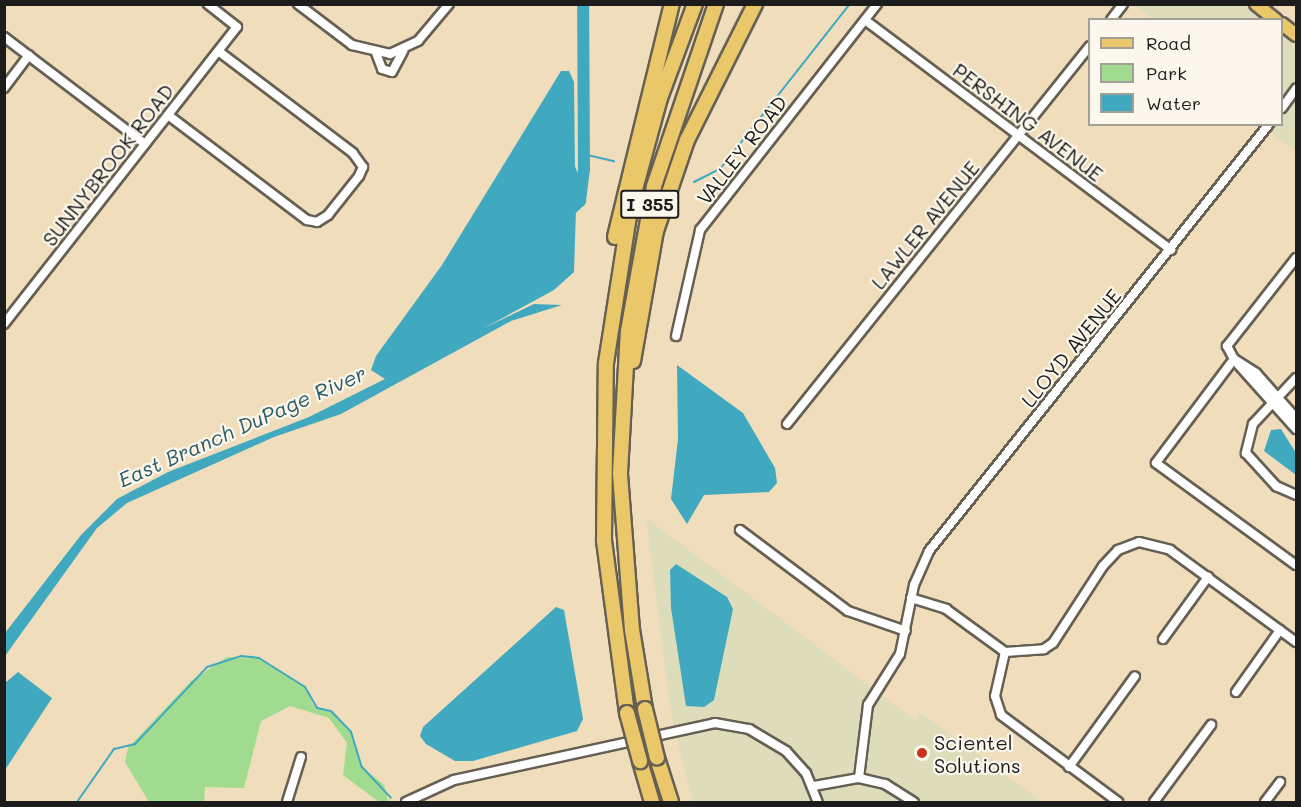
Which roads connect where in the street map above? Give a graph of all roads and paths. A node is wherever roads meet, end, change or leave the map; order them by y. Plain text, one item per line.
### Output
1 (208, 4) edge
2 (298, 4) edge
3 (449, 4) edge
4 (672, 4) edge
5 (695, 4) edge
6 (716, 4) edge
7 (755, 4) edge
8 (877, 4) edge
9 (1123, 4) edge
10 (1256, 4) edge
11 (1112, 18) edge
12 (1274, 18) edge
13 (865, 20) junction
14 (1283, 25) edge
15 (1296, 35) edge
16 (4, 37) edge
17 (1088, 47) edge
18 (218, 51) junction
19 (403, 51) junction
20 (376, 53) junction
21 (29, 55) junction
22 (4, 88) edge
23 (1296, 89) edge
24 (1283, 105) edge
25 (168, 115) junction
26 (1267, 126) edge
27 (1018, 135) junction
28 (145, 144) junction
29 (1171, 250) junction
30 (1296, 258) edge
31 (4, 324) edge
32 (676, 336) dead end
33 (1235, 361) junction
34 (606, 363) junction
35 (1296, 378) edge
36 (1276, 401) junction
37 (621, 413) junction
38 (1296, 418) edge
39 (786, 424) dead end
40 (1296, 429) edge
41 (1296, 495) edge
42 (740, 530) dead end
43 (1296, 564) edge
44 (1208, 577) junction
45 (911, 598) junction
46 (1280, 630) junction
47 (906, 631) junction
48 (1163, 639) dead end
49 (1296, 642) edge
50 (1005, 652) junction
51 (1135, 676) dead end
52 (1236, 692) dead end
53 (1211, 725) dead end
54 (301, 757) dead end
55 (1069, 767) junction
56 (859, 778) junction
57 (1280, 782) dead end
58 (814, 786) junction
59 (287, 802) edge
60 (406, 802) edge
61 (652, 802) edge
62 (671, 802) edge
63 (818, 802) edge
64 (914, 802) edge
65 (1118, 802) edge
66 (1154, 802) edge
67 (1265, 802) edge

1 - 18 street, SUNNYBROOK ROAD
2 - 20 street
3 - 19 street
4 - 34 highway
5 - 34 highway, I 355
6 - 37 highway, I 355
7 - 37 highway
8 - 13 street, VALLEY ROAD
9 - 11 street
10 - 12 main road
13 - 27 street, PERSHING AVENUE
13 - 32 street, VALLEY ROAD
14 - 15 main road
16 - 21 street
17 - 27 street, LAWLER AVENUE
18 - 25 street, SUNNYBROOK ROAD
18 - 25 street
19 - 20 street
19 - 20 street
21 - 22 street
21 - 28 street
23 - 24 street
25 - 28 street, SUNNYBROOK ROAD
26 - 29 street, LLOYD AVENUE
27 - 29 street, PERSHING AVENUE
27 - 39 street, LAWLER AVENUE
28 - 31 street, SUNNYBROOK ROAD
29 - 45 street, LLOYD AVENUE
30 - 33 street
33 - 36 street
33 - 43 street
34 - 61 highway, I 355, bridge
35 - 36 street
36 - 38 street
36 - 40 street
36 - 41 street
37 - 62 highway, I 355, bridge
42 - 47 street
44 - 46 street
44 - 48 street
44 - 50 street
45 - 47 street, LLOYD AVENUE
45 - 50 street
46 - 49 street
46 - 52 street
47 - 56 street, LLOYD AVENUE
50 - 55 street
51 - 55 street
53 - 66 street
54 - 59 street
55 - 65 street
56 - 58 street
56 - 64 street
57 - 67 street
58 - 60 street
58 - 63 street

